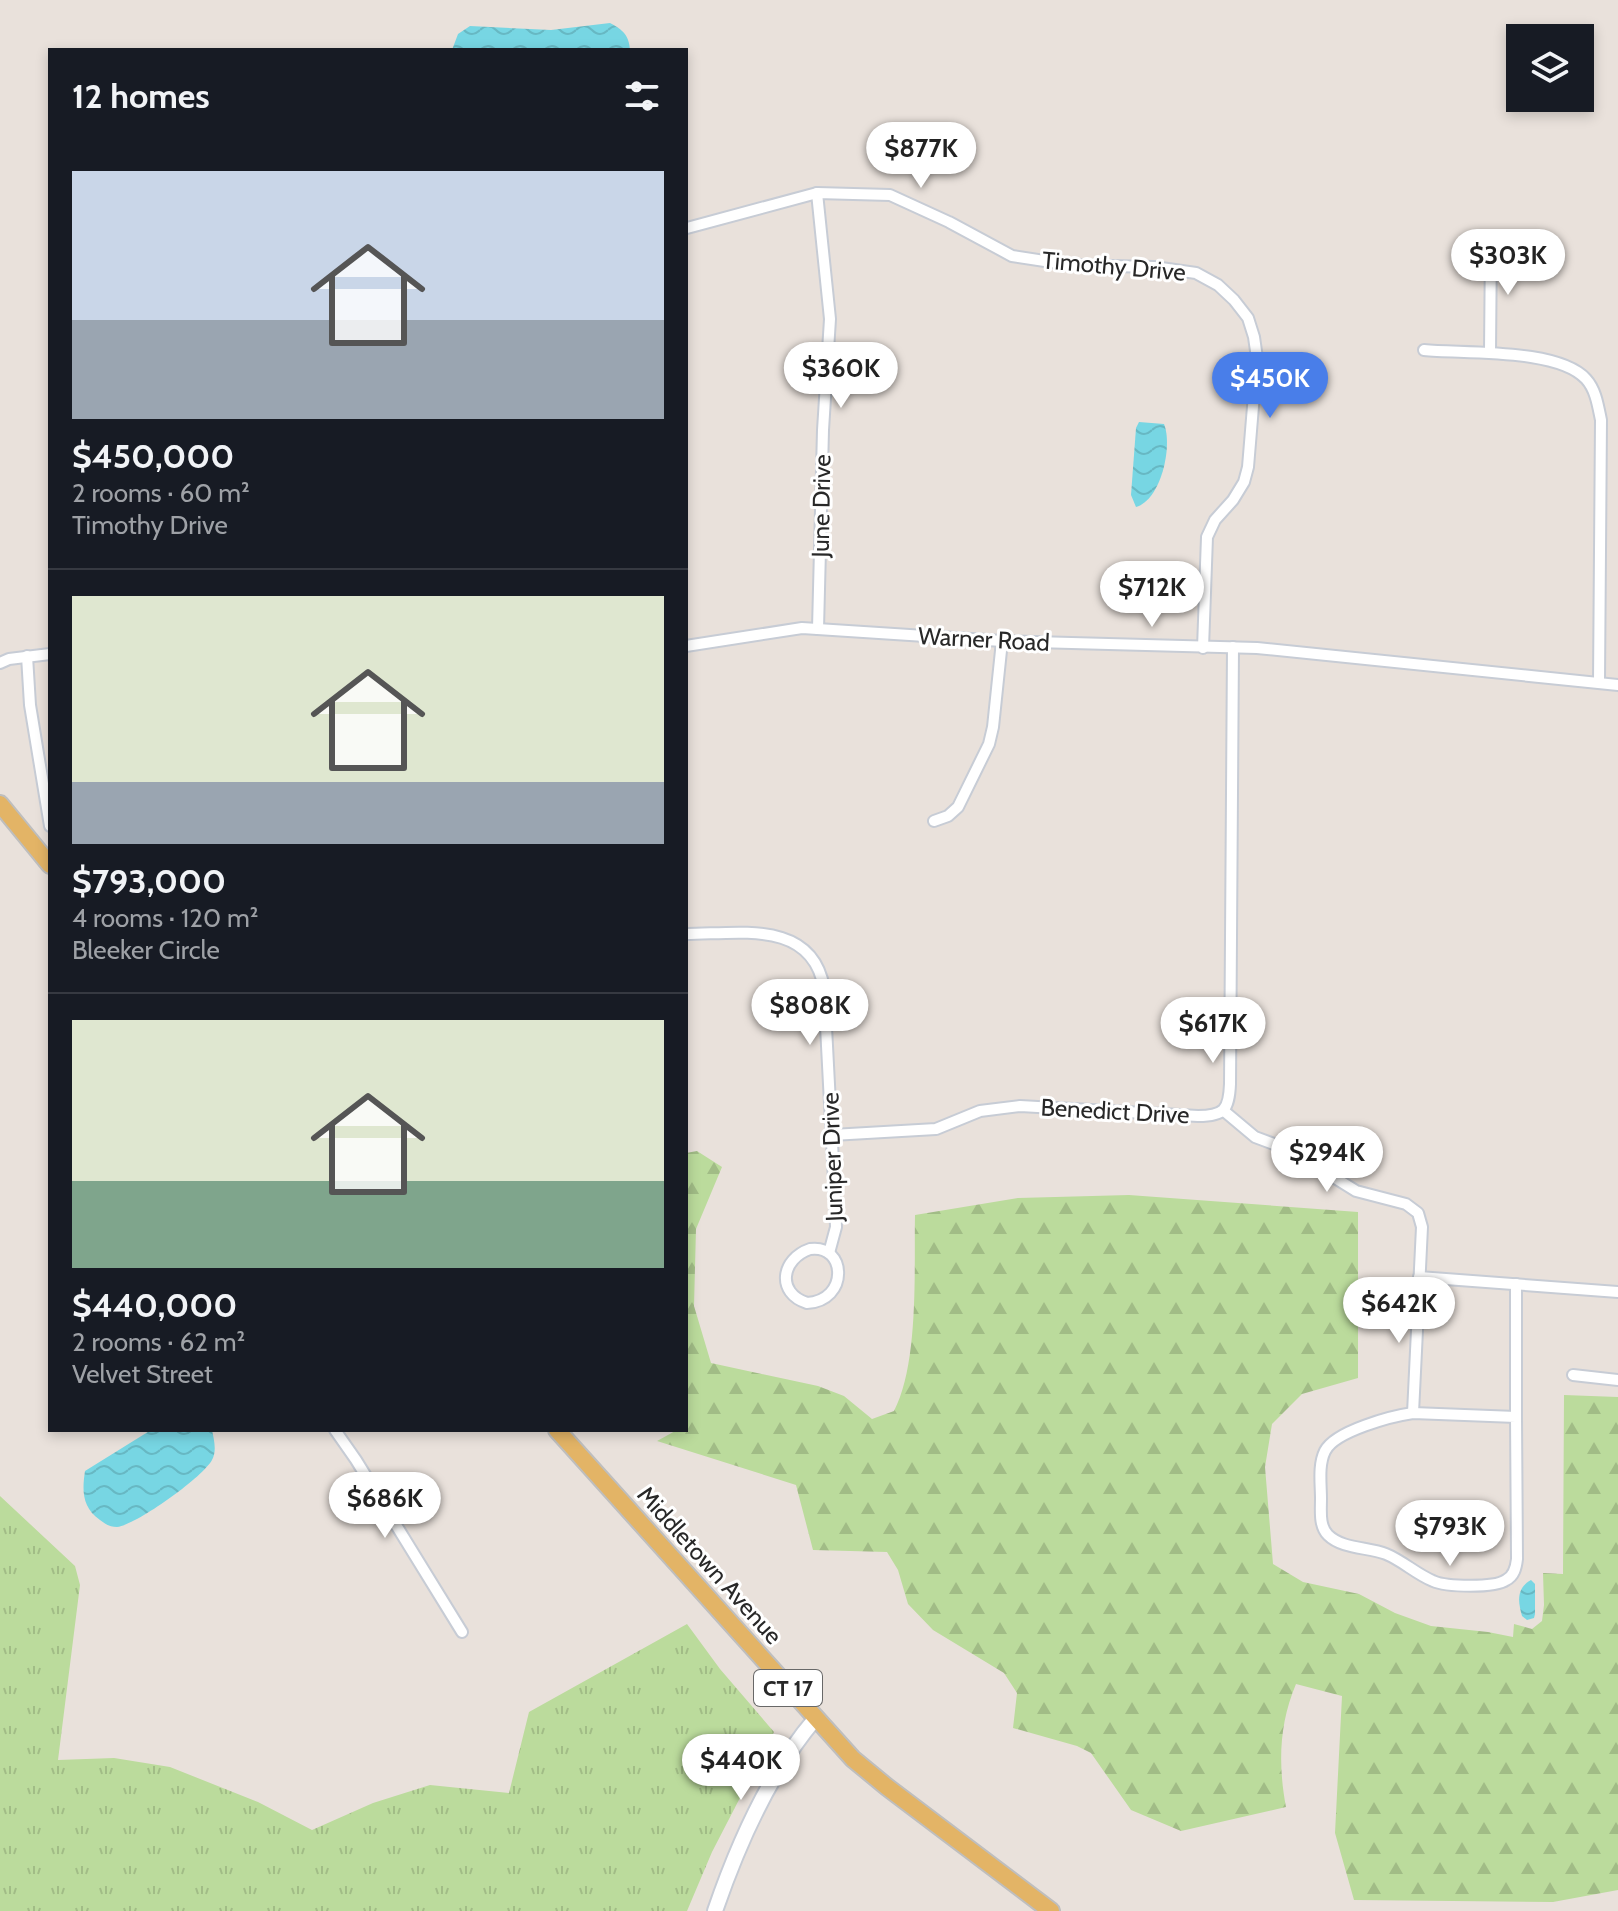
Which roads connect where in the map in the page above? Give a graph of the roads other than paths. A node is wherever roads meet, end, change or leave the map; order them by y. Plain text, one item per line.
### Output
1 (817, 193) junction
2 (688, 228) edge
3 (1491, 241) dead end
4 (1424, 350) dead end
5 (1490, 352) junction
6 (818, 629) junction
7 (1002, 641) junction
8 (688, 646) edge
9 (1233, 647) junction
10 (1203, 648) junction
11 (48, 654) edge
12 (27, 656) junction
13 (0, 663) edge
14 (1599, 682) junction
15 (1618, 685) edge
16 (0, 804) edge
17 (48, 814) edge
18 (934, 821) dead end
19 (48, 861) edge
20 (688, 934) edge
21 (1224, 1111) junction
22 (832, 1135) junction
23 (829, 1253) junction
24 (1419, 1277) junction
25 (1516, 1284) junction
26 (1618, 1292) edge
27 (1573, 1375) dead end
28 (1618, 1380) edge
29 (1413, 1413) junction
30 (1516, 1417) junction
31 (336, 1432) edge
32 (559, 1432) edge
33 (462, 1632) dead end
34 (815, 1719) junction
35 (715, 1911) edge
36 (1051, 1911) edge

1 - 2 street, Timothy Drive
1 - 6 street, June Drive
1 - 10 street, Timothy Drive
3 - 5 street
4 - 5 street
5 - 14 street
6 - 7 street, Warner Road
6 - 8 street, Warner Road
7 - 10 street, Warner Road
7 - 18 street
9 - 10 street, Warner Road
9 - 14 street, Warner Road
9 - 21 street, Benedict Drive
11 - 12 street
12 - 13 street
12 - 17 street
14 - 15 street, Warner Road
16 - 19 main road
20 - 22 street, Juniper Drive
21 - 22 street, Benedict Drive
21 - 24 street
22 - 23 street, Juniper Drive
23 - 23 street, Juniper Drive
24 - 25 street
24 - 29 street
25 - 26 street
25 - 30 street
27 - 28 street
29 - 30 street
29 - 30 street
31 - 33 street
32 - 34 main road, Middletown Avenue / CT 17
34 - 35 street
34 - 36 main road, Middletown Avenue / CT 17

